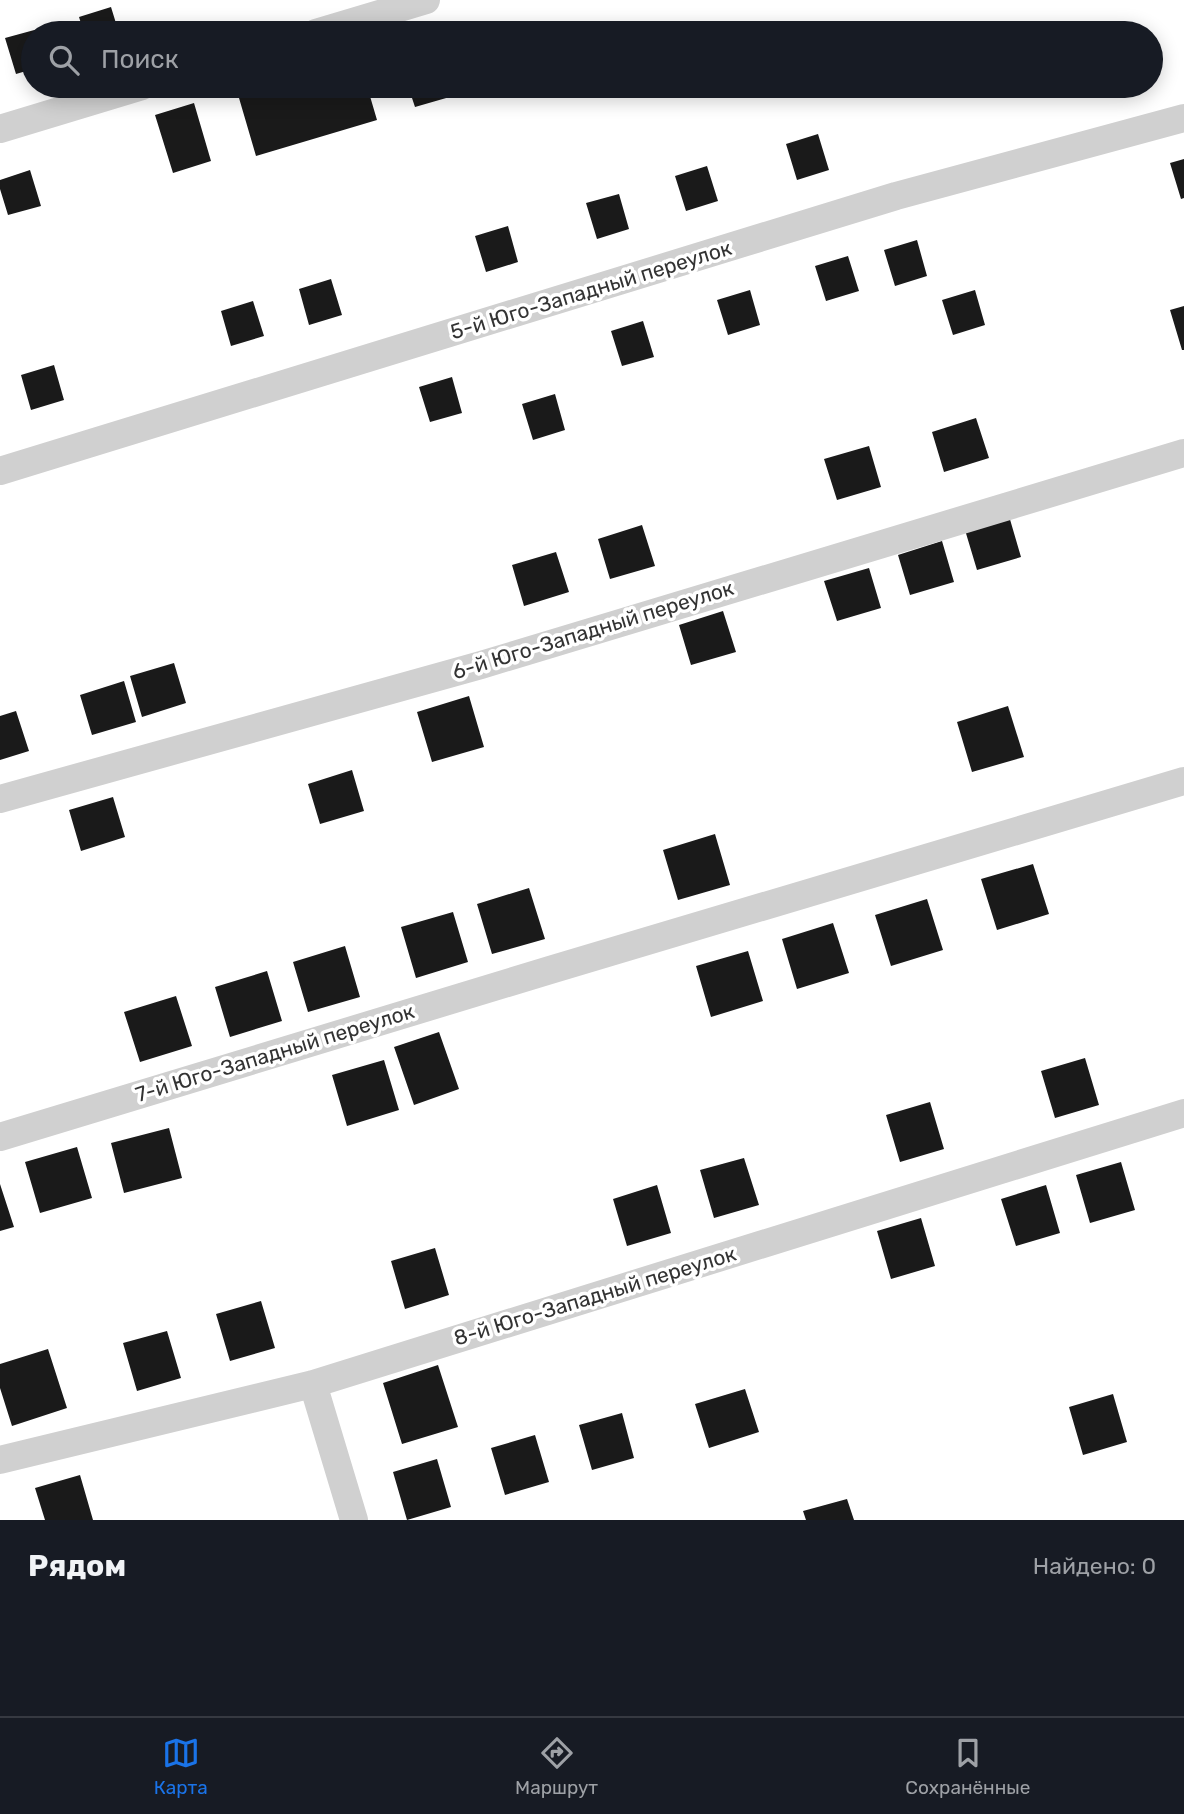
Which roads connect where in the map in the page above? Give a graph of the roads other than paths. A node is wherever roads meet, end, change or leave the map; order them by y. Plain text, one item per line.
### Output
1 (426, 0) edge
2 (356, 21) edge
3 (102, 98) edge
4 (1184, 118) edge
5 (0, 129) edge
6 (1184, 453) edge
7 (0, 471) edge
8 (1184, 781) edge
9 (0, 799) edge
10 (1184, 1112) edge
11 (0, 1137) edge
12 (313, 1384) junction
13 (0, 1460) edge
14 (354, 1520) edge

1 - 2 street
3 - 5 street
4 - 7 street, 5-й Юго-Западный переулок
6 - 9 street, 6-й Юго-Западный переулок
8 - 11 street, 7-й Юго-Западный переулок
10 - 12 street, 8-й Юго-Западный переулок
12 - 13 street, 8-й Юго-Западный переулок
12 - 14 street

